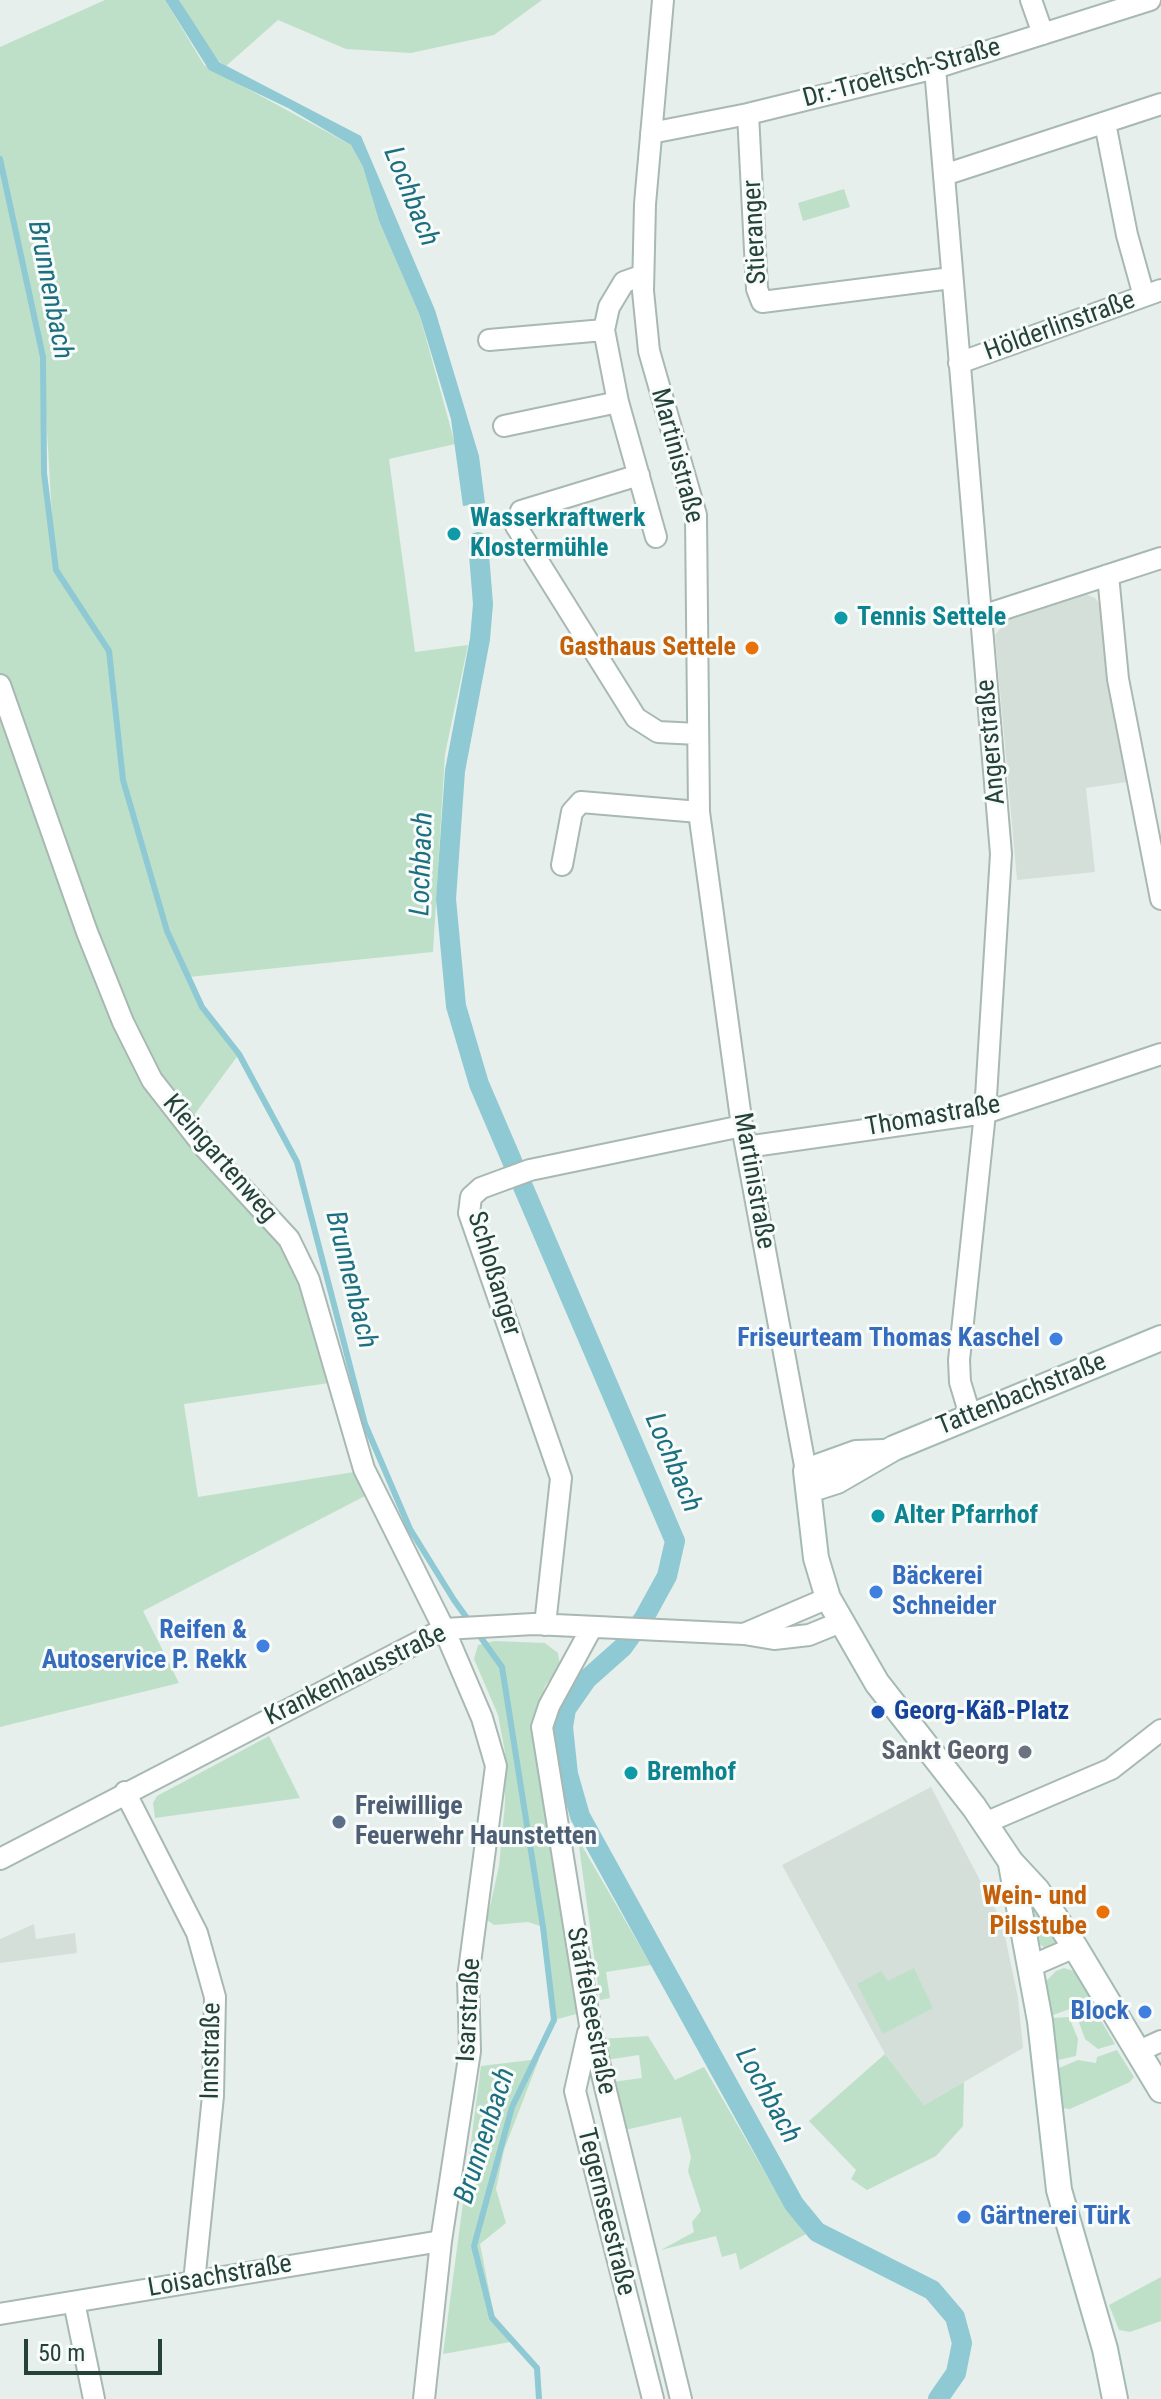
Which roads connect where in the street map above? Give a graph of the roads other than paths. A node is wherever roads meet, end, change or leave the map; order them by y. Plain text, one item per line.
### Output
1 (663, 0) edge
2 (1031, 0) edge
3 (1150, 0) edge
4 (1043, 34) junction
5 (935, 68) junction
6 (1161, 104) edge
7 (748, 114) junction
8 (1105, 123) junction
9 (651, 133) junction
10 (944, 175) junction
11 (641, 276) junction
12 (951, 278) junction
13 (1153, 293) edge
14 (604, 330) junction
15 (489, 340) dead end
16 (959, 363) junction
17 (618, 402) junction
18 (504, 426) dead end
19 (639, 475) junction
20 (656, 537) dead end
21 (1161, 558) edge
22 (1108, 575) junction
23 (982, 616) junction
24 (0, 685) edge
25 (698, 734) junction
26 (699, 812) junction
27 (562, 865) dead end
28 (1161, 899) edge
29 (1161, 1054) edge
30 (985, 1113) junction
31 (742, 1126) junction
32 (746, 1147) junction
33 (1161, 1338) edge
34 (970, 1415) junction
35 (808, 1480) junction
36 (828, 1598) junction
37 (841, 1622) junction
38 (540, 1625) junction
39 (454, 1627) junction
40 (591, 1629) junction
41 (744, 1634) junction
42 (1161, 1730) edge
43 (125, 1792) junction
44 (985, 1823) junction
45 (0, 1859) edge
46 (1011, 1862) junction
47 (1075, 1947) junction
48 (1031, 1966) junction
49 (590, 2025) junction
50 (1150, 2046) edge
51 (1161, 2090) edge
52 (441, 2241) junction
53 (194, 2282) junction
54 (74, 2302) junction
55 (0, 2314) edge
56 (94, 2399) edge
57 (424, 2399) edge
58 (653, 2399) edge
59 (681, 2399) edge
60 (1115, 2399) edge

1 - 9 street, Martinistraße
2 - 4 street
3 - 4 street, Dr.-Troeltsch-Straße
4 - 5 street, Dr.-Troeltsch-Straße
5 - 7 street, Dr.-Troeltsch-Straße
5 - 10 street, Angerstraße
6 - 8 street
7 - 9 street, Dr.-Troeltsch-Straße
7 - 12 street, Stieranger
8 - 10 street
8 - 13 street
9 - 11 street, Martinistraße
10 - 12 street, Angerstraße
11 - 14 street
11 - 25 street, Martinistraße
12 - 16 street, Angerstraße
13 - 16 street, Hölderlinstraße
14 - 15 street
14 - 17 street, Martinistraße
16 - 23 street, Angerstraße
17 - 18 street, Martinistraße
17 - 19 street, Martinistraße
19 - 20 street, Martinistraße
19 - 25 street, Martinistraße
21 - 22 street
22 - 23 street
22 - 28 street
23 - 30 street, Angerstraße
24 - 39 street, Kleingartenweg
25 - 26 street, Martinistraße
26 - 27 street
26 - 31 street, Martinistraße
29 - 30 street, Thomastraße
30 - 32 street, Thomastraße
30 - 34 street, Angerstraße
31 - 32 street, Martinistraße
31 - 38 street, Schloßanger
32 - 35 street, Martinistraße
33 - 34 street, Tattenbachstraße
34 - 35 street, Tattenbachstraße
35 - 36 street, Martinistraße
36 - 37 street, Martinistraße
36 - 41 street, Krankenhausstraße
37 - 41 street, Krankenhausstraße
37 - 44 street, Martinistraße
38 - 39 street, Krankenhausstraße
38 - 40 street, Krankenhausstraße
39 - 43 street, Krankenhausstraße
39 - 52 street, Isarstraße
40 - 41 street, Krankenhausstraße
40 - 49 street, Staffelseestraße
42 - 44 street
43 - 45 street, Krankenhausstraße
43 - 53 street, Innstraße
44 - 46 street, Martinistraße
46 - 47 street
46 - 48 street
47 - 48 street
47 - 50 street
48 - 60 street
49 - 58 street, Tegernseestraße
49 - 59 street, Staffelseestraße
50 - 51 street
52 - 53 street, Loisachstraße
52 - 57 street, Isarstraße
53 - 54 street, Loisachstraße
54 - 55 street, Loisachstraße
54 - 56 street

